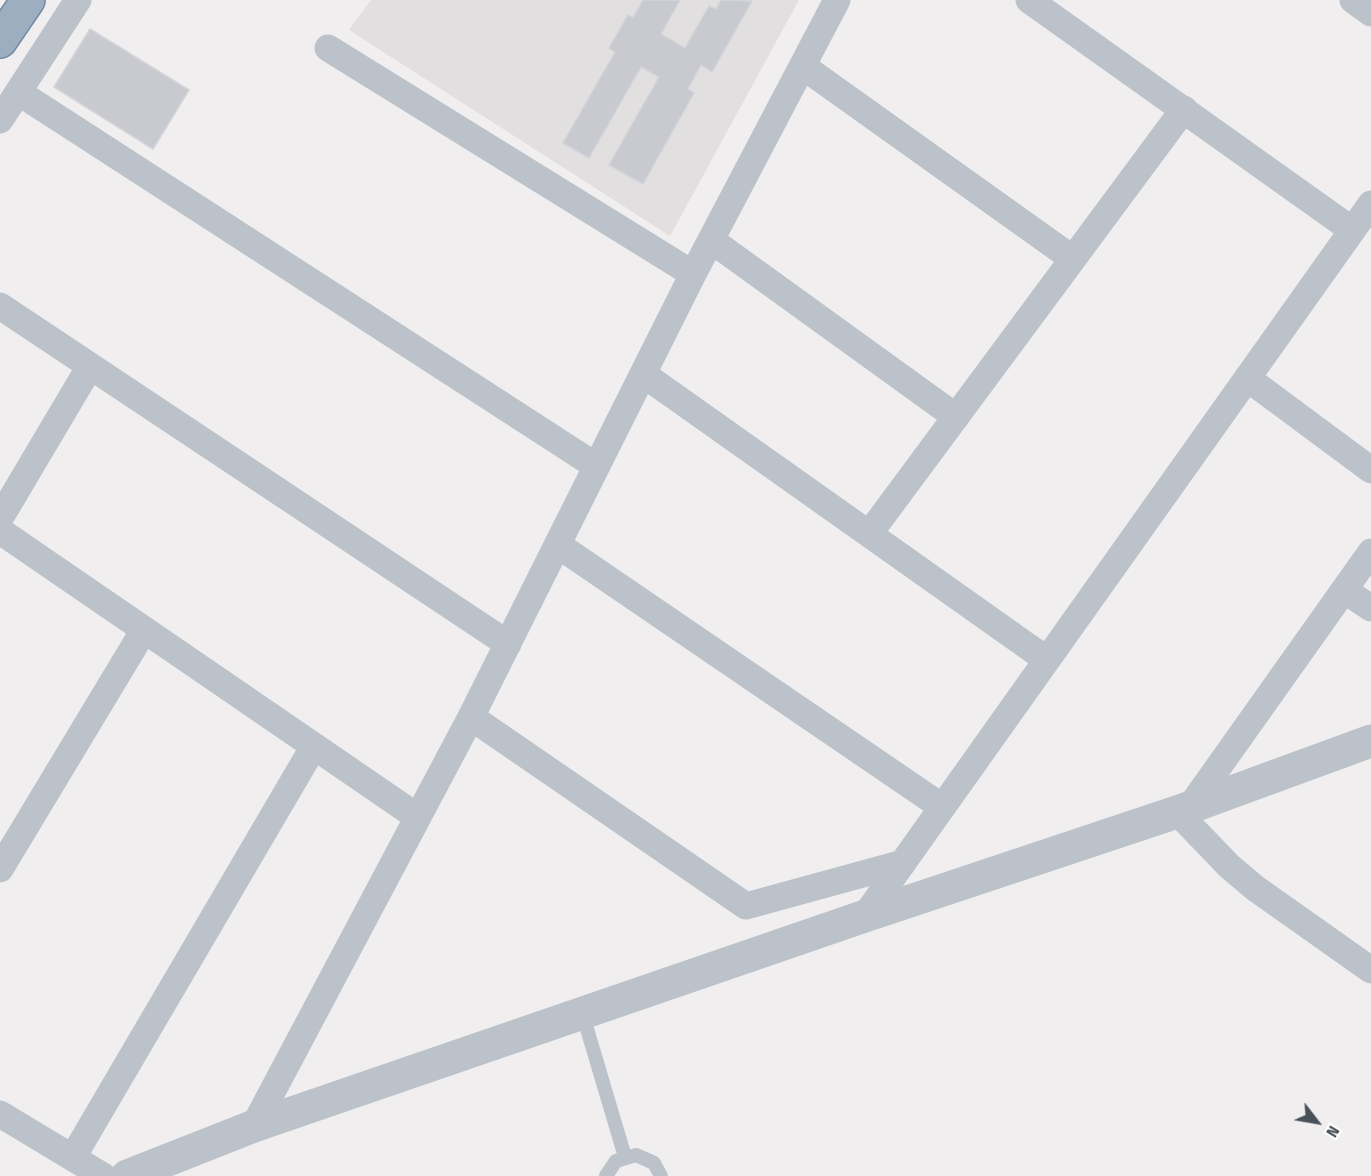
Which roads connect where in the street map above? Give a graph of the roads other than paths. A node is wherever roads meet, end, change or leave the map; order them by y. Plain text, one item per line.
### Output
1 (28, 0) edge
2 (78, 0) edge
3 (837, 0) edge
4 (1029, 0) edge
5 (1353, 0) edge
6 (1371, 13) edge
7 (0, 41) edge
8 (328, 48) dead end
9 (804, 67) junction
10 (18, 92) junction
11 (1184, 110) junction
12 (0, 120) edge
13 (1371, 204) edge
14 (1352, 230) junction
15 (711, 240) junction
16 (1073, 259) junction
17 (693, 274) junction
18 (0, 306) edge
19 (89, 368) junction
20 (643, 374) junction
21 (1247, 378) junction
22 (956, 417) junction
23 (596, 466) junction
24 (1371, 470) edge
25 (0, 518) edge
26 (0, 531) edge
27 (869, 534) junction
28 (558, 545) junction
29 (1371, 552) edge
30 (1344, 590) junction
31 (1371, 608) edge
32 (144, 630) junction
33 (508, 645) junction
34 (1047, 660) junction
35 (471, 717) junction
36 (1371, 741) edge
37 (314, 746) junction
38 (942, 807) junction
39 (1184, 810) junction
40 (416, 816) junction
41 (903, 863) junction
42 (0, 869) edge
43 (865, 916) junction
44 (1371, 970) edge
45 (582, 1012) junction
46 (0, 1114) edge
47 (254, 1126) junction
48 (626, 1156) junction
49 (73, 1157) junction
50 (103, 1176) edge
51 (127, 1176) edge
52 (606, 1176) edge
53 (662, 1176) edge

1 - 7 highway
2 - 10 street
3 - 9 street
4 - 11 street
5 - 6 street
8 - 17 street
9 - 15 street
9 - 16 street
10 - 12 street
10 - 23 street
11 - 14 street
11 - 16 street
13 - 14 street
14 - 21 street
15 - 17 street
15 - 22 street
16 - 22 street
17 - 20 street
18 - 19 street
19 - 25 street
19 - 33 street
20 - 23 street
20 - 27 street
21 - 24 street
21 - 34 street
22 - 27 street
23 - 28 street
26 - 32 street
27 - 34 street
28 - 33 street
28 - 38 street
29 - 30 street
30 - 31 street
30 - 39 street
32 - 37 street
32 - 42 street
33 - 35 street
34 - 38 street
35 - 40 street
35 - 41 street
36 - 39 street
37 - 40 street
37 - 49 street
38 - 41 street
39 - 43 street
39 - 44 street
40 - 47 street
41 - 43 street
43 - 45 street
45 - 47 street
45 - 48 lane
46 - 49 street
47 - 51 street
48 - 52 lane
48 - 53 lane
49 - 50 street

